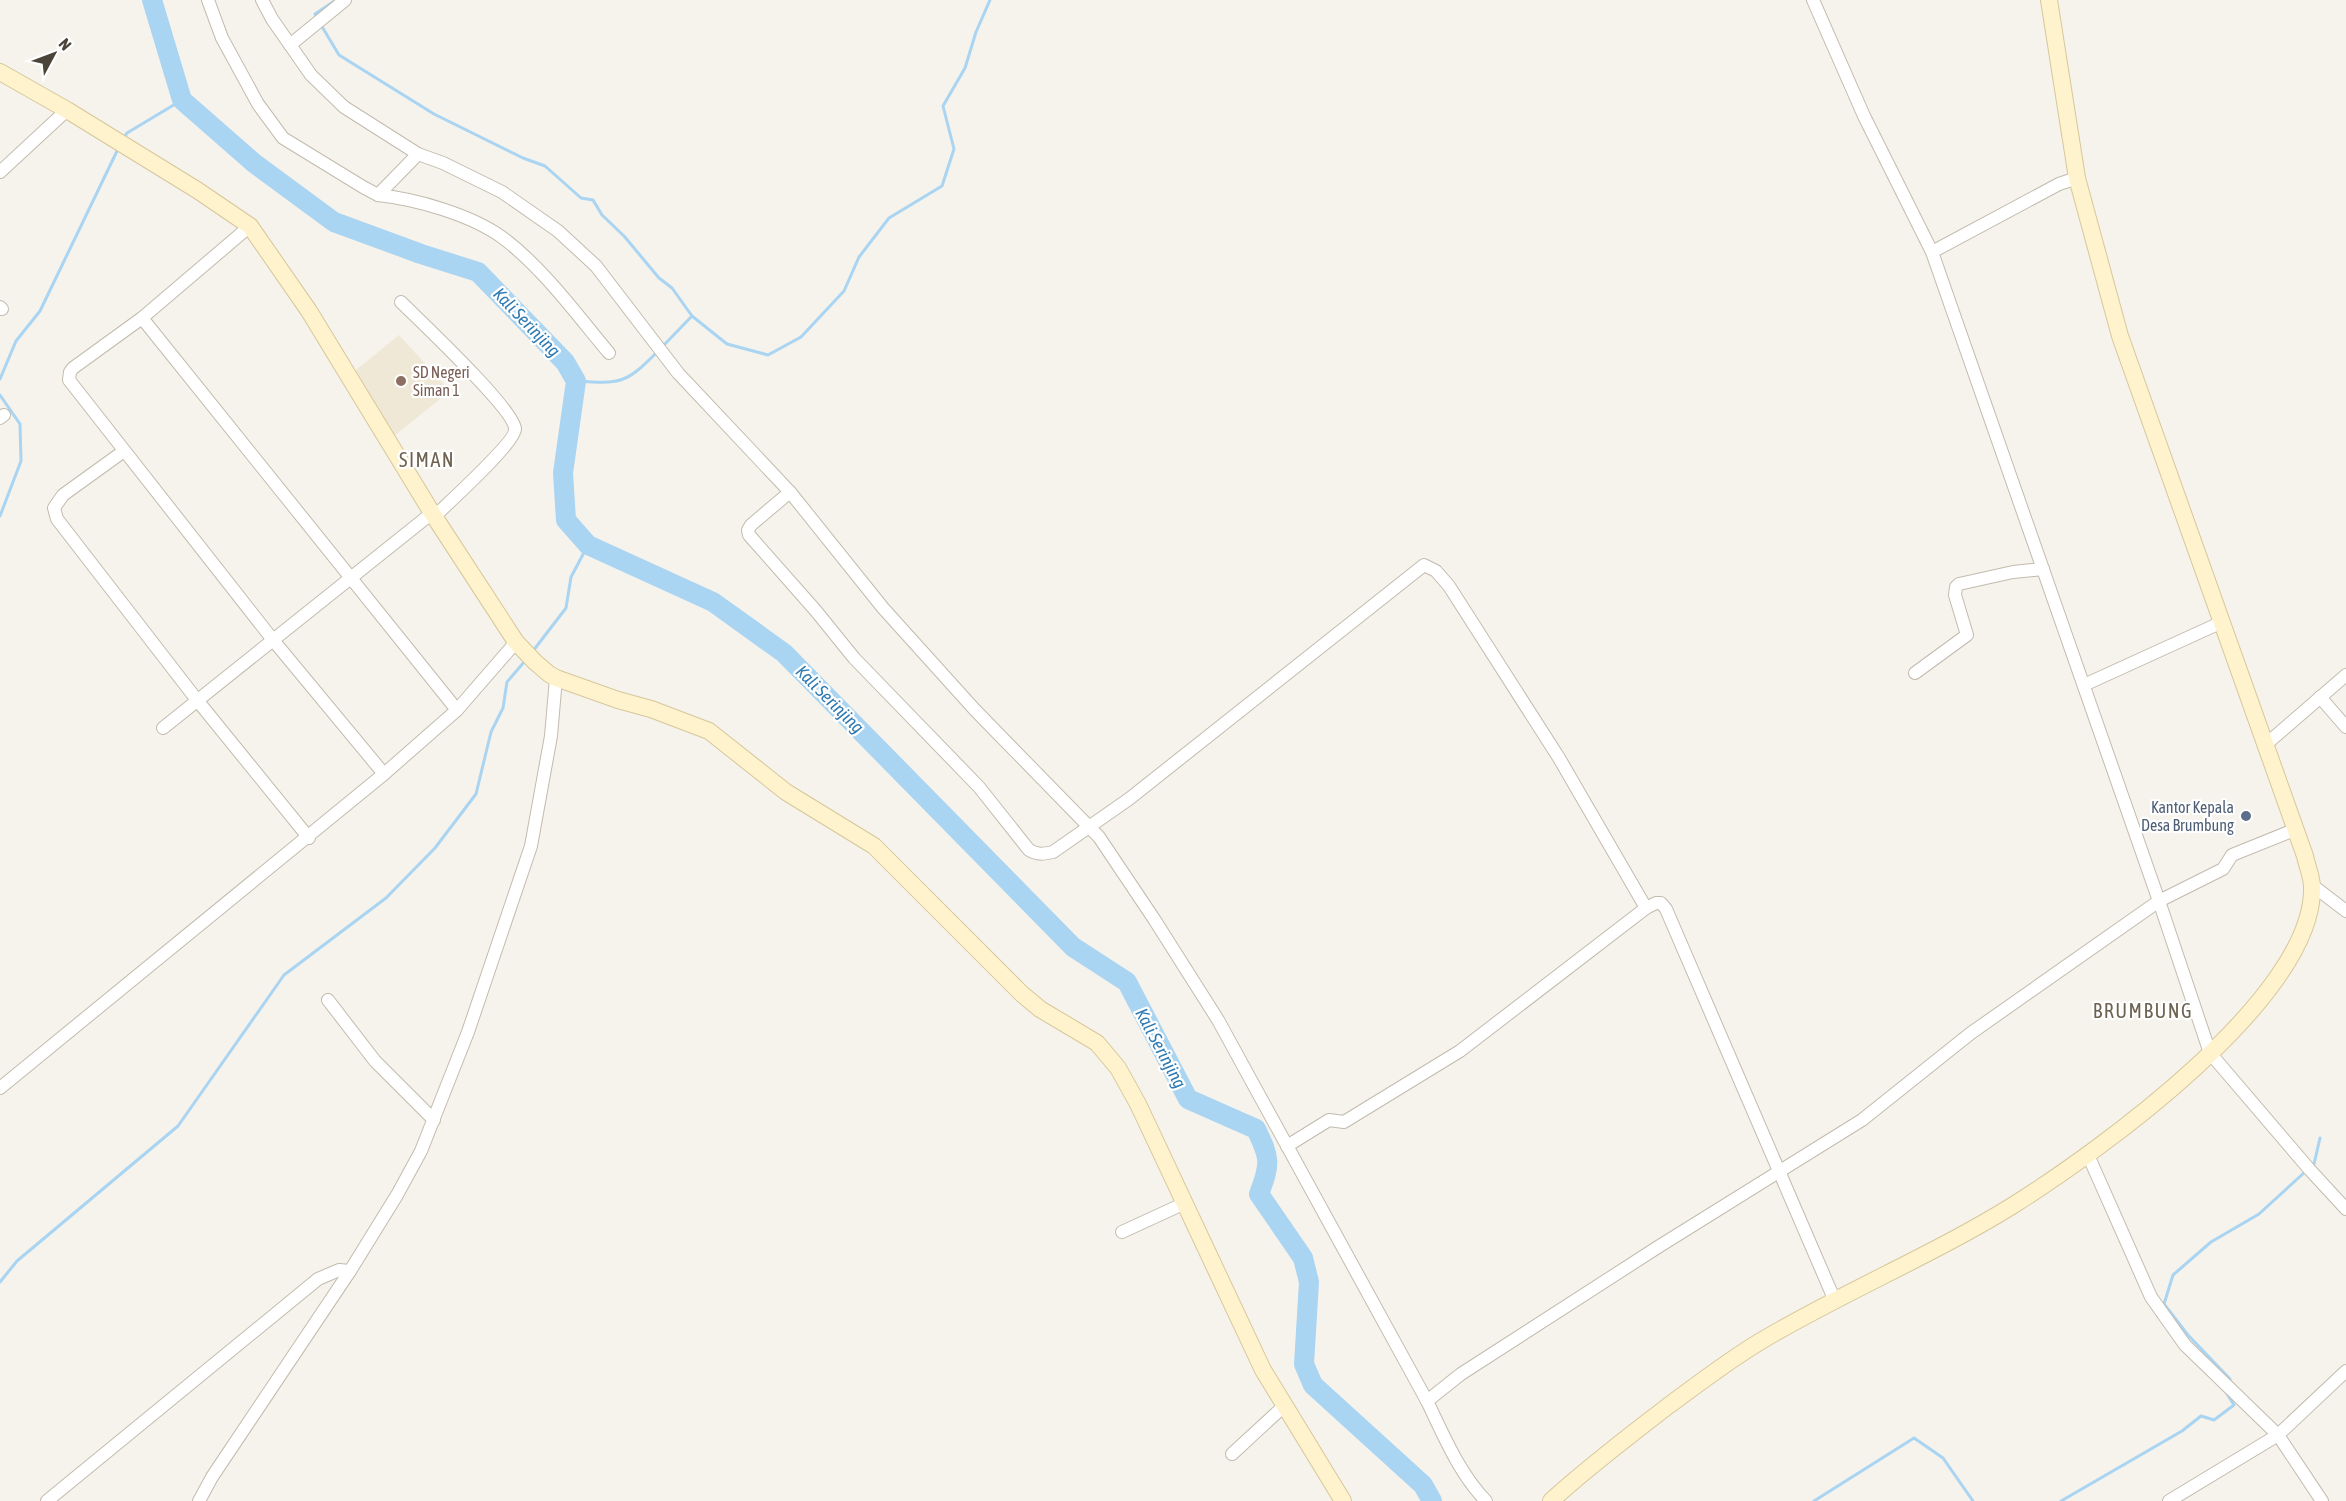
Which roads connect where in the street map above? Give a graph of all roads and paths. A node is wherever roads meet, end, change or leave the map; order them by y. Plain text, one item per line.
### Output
1 (208, 0) edge
2 (262, 0) edge
3 (345, 0) edge
4 (1813, 0) edge
5 (2049, 0) edge
6 (290, 45) junction
7 (0, 72) edge
8 (67, 110) junction
9 (418, 154) junction
10 (0, 172) edge
11 (2077, 178) junction
12 (378, 195) junction
13 (250, 226) junction
14 (1932, 252) junction
15 (401, 302) dead end
16 (142, 318) junction
17 (609, 352) dead end
18 (124, 451) junction
19 (790, 492) junction
20 (433, 515) junction
21 (2043, 569) junction
22 (351, 577) junction
23 (2220, 623) junction
24 (273, 640) junction
25 (518, 645) junction
26 (1915, 673) dead end
27 (2346, 675) edge
28 (556, 678) junction
29 (2084, 685) junction
30 (2320, 698) junction
31 (197, 699) junction
32 (457, 710) junction
33 (2346, 727) edge
34 (163, 728) dead end
35 (2264, 746) junction
36 (384, 774) junction
37 (1090, 828) junction
38 (2294, 830) junction
39 (309, 838) junction
40 (2312, 885) junction
41 (2159, 901) junction
42 (1646, 908) junction
43 (2346, 911) edge
44 (328, 1000) dead end
45 (2210, 1053) junction
46 (0, 1088) edge
47 (434, 1120) junction
48 (1287, 1146) junction
49 (2088, 1155) junction
50 (1778, 1171) junction
51 (1185, 1203) junction
52 (2346, 1209) edge
53 (1122, 1232) dead end
54 (350, 1271) junction
55 (1835, 1301) junction
56 (2346, 1371) edge
57 (1427, 1401) junction
58 (1284, 1406) junction
59 (2278, 1434) junction
60 (1232, 1454) dead end
61 (47, 1501) edge
62 (199, 1501) edge
63 (1343, 1501) edge
64 (1486, 1501) edge
65 (1551, 1501) edge
66 (2169, 1501) edge
67 (2322, 1501) edge

1 - 12 street
2 - 6 street
3 - 6 street
4 - 14 street
5 - 11 main road
6 - 9 street
7 - 8 main road
8 - 10 street
8 - 13 main road
9 - 12 street
9 - 19 street
11 - 14 street
11 - 23 main road
12 - 17 street
13 - 16 street
13 - 20 main road
14 - 21 street
15 - 20 street
16 - 18 street
16 - 22 street
18 - 24 street
18 - 31 street
19 - 37 street
19 - 37 street
20 - 22 street
20 - 25 main road
21 - 26 street
21 - 29 street
22 - 24 street
22 - 32 street
23 - 29 street
23 - 35 main road
24 - 31 street
24 - 36 street
25 - 28 main road
25 - 32 street
27 - 30 street
28 - 47 street
28 - 51 main road
29 - 41 street
30 - 33 street
30 - 35 street
31 - 34 street
31 - 39 street
32 - 36 street
35 - 38 main road
36 - 39 street
37 - 42 street
37 - 48 street
38 - 40 main road
38 - 41 street
39 - 46 street
40 - 43 street
40 - 45 main road
41 - 45 street
41 - 50 street
42 - 48 street
42 - 50 street
44 - 47 street
45 - 49 main road
45 - 52 street
47 - 54 street
48 - 57 street
49 - 55 main road
49 - 59 street
50 - 55 street
50 - 57 street
51 - 53 street
51 - 58 main road
54 - 61 street
54 - 62 street
55 - 65 main road
56 - 59 street
57 - 64 street
58 - 60 street
58 - 63 main road
59 - 66 street
59 - 67 street

